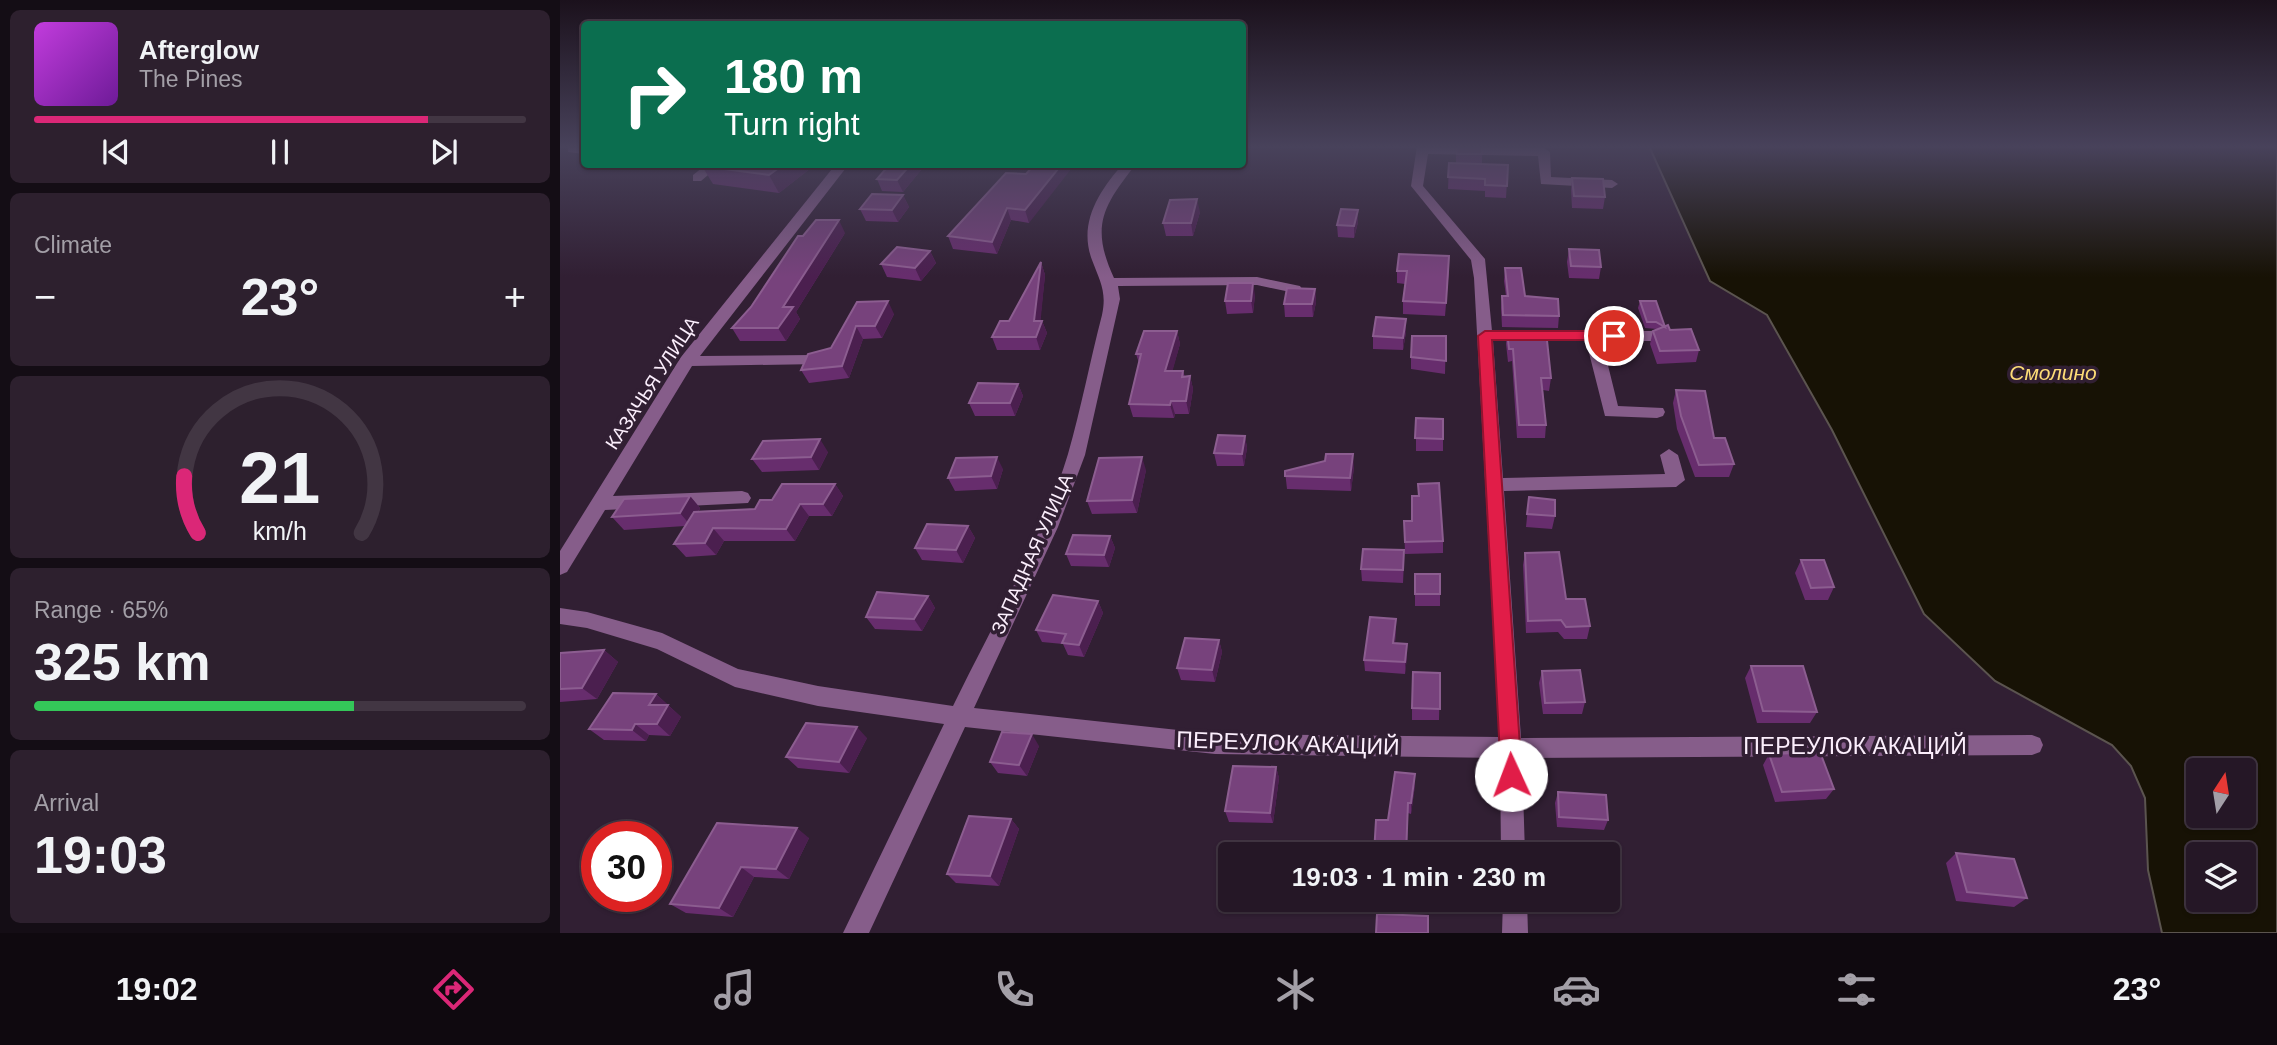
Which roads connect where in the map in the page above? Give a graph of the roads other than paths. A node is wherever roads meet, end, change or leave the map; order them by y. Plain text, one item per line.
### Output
1 (823, 190) edge
2 (1110, 190) edge
3 (1420, 190) edge
4 (1111, 282) junction
5 (1295, 289) edge
6 (1655, 335) edge
7 (1485, 336) junction
8 (1594, 336) junction
9 (813, 360) edge
10 (687, 361) junction
11 (1657, 412) dead end
12 (1669, 456) dead end
13 (1494, 485) junction
14 (742, 498) dead end
15 (600, 503) junction
16 (560, 567) edge
17 (560, 617) edge
18 (957, 716) junction
19 (2032, 745) dead end
20 (1511, 748) junction
21 (1513, 842) edge
22 (1514, 912) edge
23 (856, 933) edge
24 (1515, 933) edge

1 - 10 street, КАЗАЧЬЯ УЛИЦА
2 - 4 street, ЗАПАДНАЯ УЛИЦА
3 - 7 street
4 - 5 street
4 - 18 street, ЗАПАДНАЯ УЛИЦА
6 - 8 street
7 - 8 street
7 - 13 street
8 - 11 street
9 - 10 street
10 - 15 street, КАЗАЧЬЯ УЛИЦА
12 - 13 street
13 - 20 street
14 - 15 street
15 - 16 street, КАЗАЧЬЯ УЛИЦА
17 - 18 street, ПЕРЕУЛОК АКАЦИЙ
18 - 20 street, ПЕРЕУЛОК АКАЦИЙ
18 - 23 street, ЗАПАДНАЯ УЛИЦА
19 - 20 street, ПЕРЕУЛОК АКАЦИЙ
20 - 21 street
22 - 24 street

